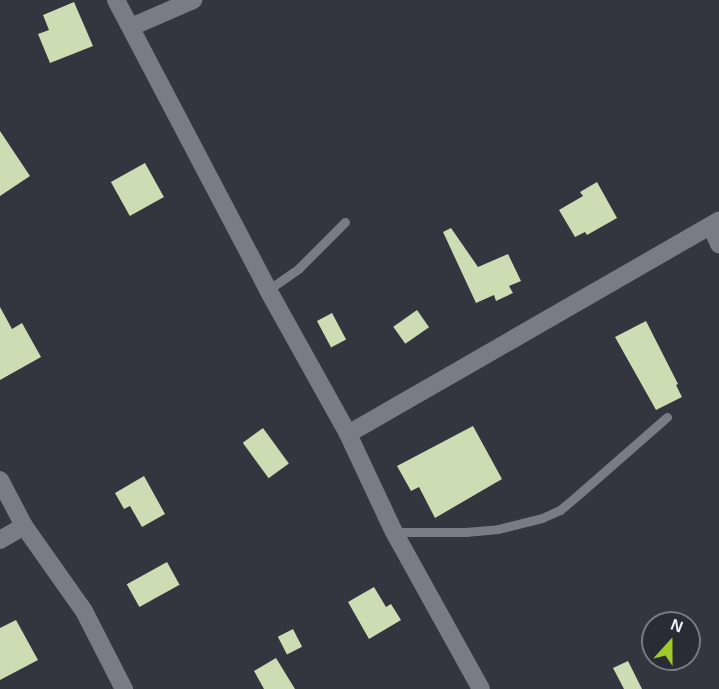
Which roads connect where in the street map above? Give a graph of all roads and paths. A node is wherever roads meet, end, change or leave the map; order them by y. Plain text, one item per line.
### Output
1 (117, 0) edge
2 (193, 0) edge
3 (131, 27) junction
4 (345, 222) dead end
5 (715, 224) edge
6 (719, 244) edge
7 (268, 290) junction
8 (667, 417) dead end
9 (348, 434) junction
10 (0, 480) edge
11 (24, 526) junction
12 (394, 532) junction
13 (0, 540) edge
14 (124, 689) edge
15 (481, 689) edge

1 - 3 street
2 - 3 street
3 - 7 street
4 - 7 lane
5 - 6 street
5 - 9 street
7 - 9 street
8 - 12 lane
9 - 12 street
10 - 11 street
11 - 13 street
11 - 14 street
12 - 15 street

